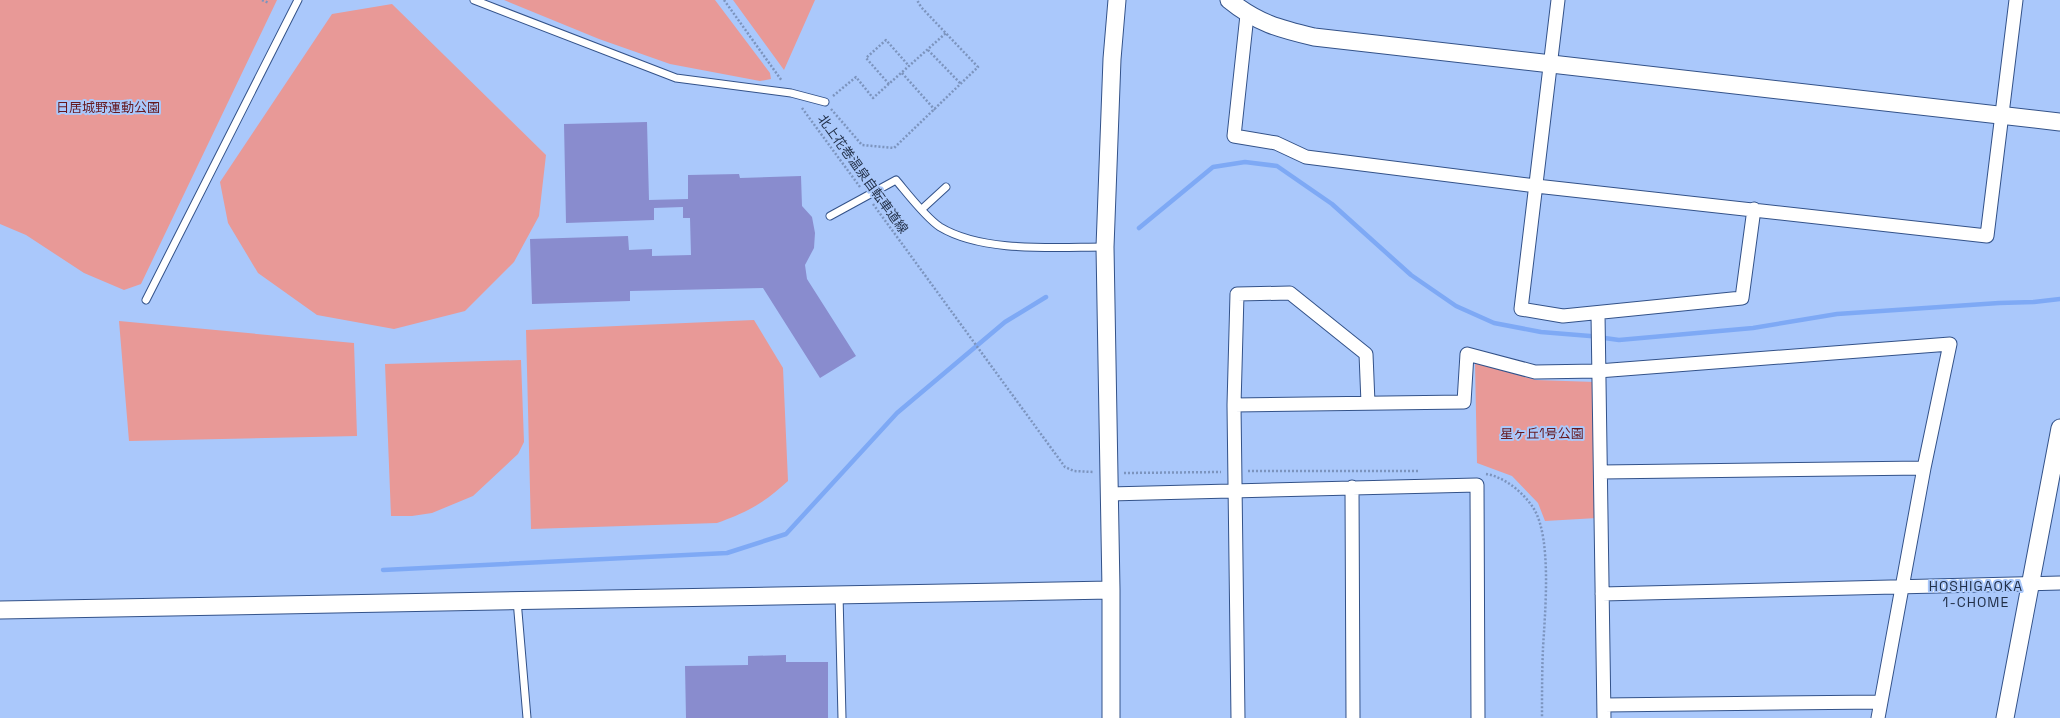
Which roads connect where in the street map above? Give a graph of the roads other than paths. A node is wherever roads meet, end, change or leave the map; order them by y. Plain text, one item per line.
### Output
1 (298, 0) edge
2 (474, 0) edge
3 (1117, 0) edge
4 (1229, 0) edge
5 (1558, 0) edge
6 (2016, 0) edge
7 (1247, 15) junction
8 (1549, 65) junction
9 (825, 102) road end
10 (2002, 116) junction
11 (2060, 122) edge
12 (1536, 186) junction
13 (946, 187) dead end
14 (922, 209) junction
15 (1754, 209) junction
16 (830, 216) dead end
17 (1105, 247) junction
18 (146, 300) dead end
19 (1598, 314) junction
20 (1598, 371) junction
21 (1368, 403) junction
22 (1234, 405) junction
23 (2060, 428) edge
24 (1924, 468) junction
25 (1601, 472) junction
26 (1352, 487) junction
27 (1235, 490) junction
28 (1109, 494) junction
29 (2030, 582) junction
30 (2060, 583) edge
31 (1904, 586) junction
32 (1111, 590) junction
33 (840, 594) junction
34 (1602, 594) junction
35 (517, 600) junction
36 (0, 610) edge
37 (1881, 702) junction
38 (1604, 712) edge
39 (527, 718) edge
40 (842, 718) edge
41 (1111, 718) edge
42 (1238, 718) edge
43 (1353, 718) edge
44 (1478, 718) edge
45 (1878, 718) edge
46 (2005, 718) edge

1 - 18 lane
2 - 9 lane
3 - 17 street
4 - 7 street
5 - 8 street
6 - 10 street
7 - 8 street
7 - 12 street
8 - 10 street
8 - 12 street
10 - 11 street
10 - 15 street
12 - 15 street
12 - 19 street
13 - 14 lane
14 - 16 lane
14 - 17 lane
15 - 19 street
17 - 28 street
19 - 20 street
20 - 21 street
20 - 24 street
20 - 25 street
21 - 22 street
21 - 22 street
22 - 27 street
23 - 29 street
24 - 25 street
24 - 31 street
25 - 34 street
26 - 27 street
26 - 43 street
26 - 44 street
27 - 28 street
27 - 42 street
28 - 32 street
29 - 30 street
29 - 31 street
29 - 46 street
31 - 34 street
31 - 37 street
32 - 33 street
32 - 41 street
33 - 35 street
33 - 40 lane
34 - 38 street
35 - 36 street
35 - 39 lane
37 - 38 street
37 - 45 street

